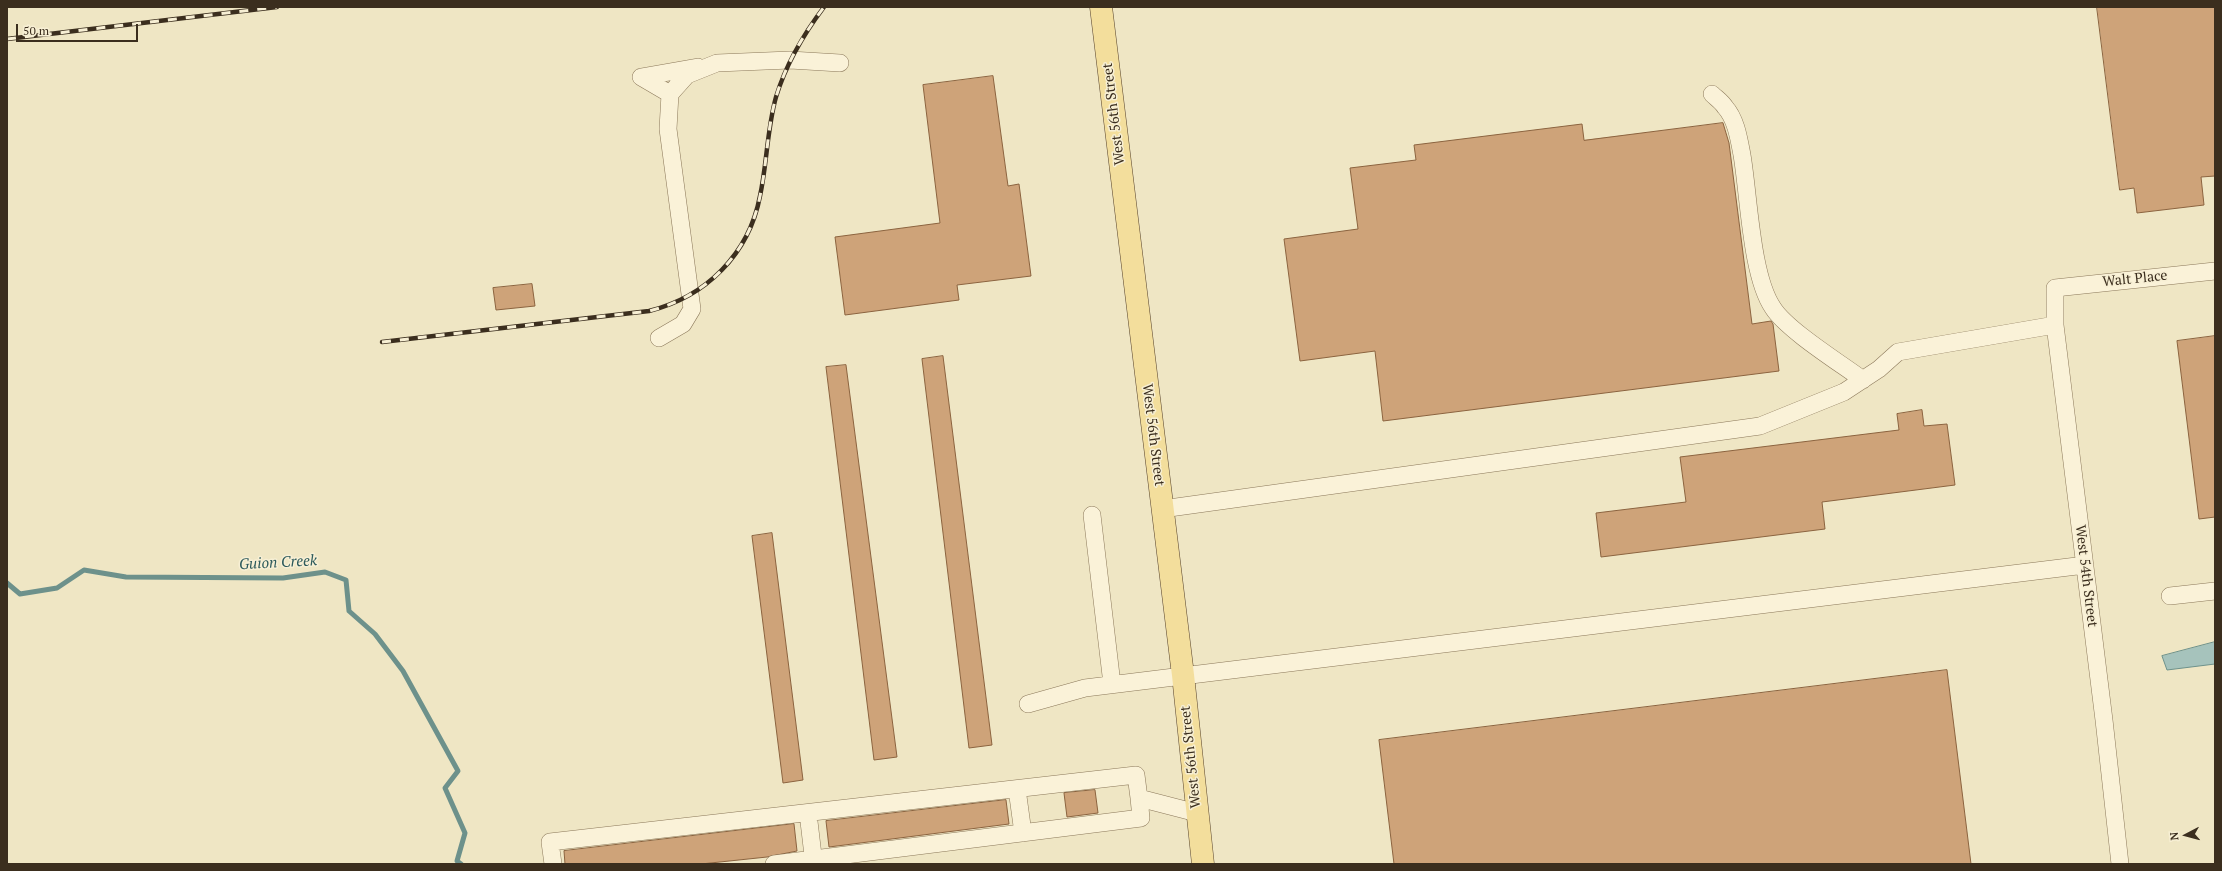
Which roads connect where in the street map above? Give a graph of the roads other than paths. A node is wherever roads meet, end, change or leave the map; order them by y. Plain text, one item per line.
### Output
1 (1101, 7) edge
2 (717, 63) junction
3 (840, 63) dead end
4 (670, 94) junction
5 (1712, 94) dead end
6 (2215, 271) edge
7 (2055, 288) joint
8 (2055, 325) junction
9 (659, 338) dead end
10 (1863, 380) junction
11 (1162, 509) junction
12 (1092, 515) dead end
13 (2085, 565) junction
14 (2215, 591) edge
15 (2170, 596) dead end
16 (1182, 675) junction
17 (1112, 684) junction
18 (1028, 704) dead end
19 (1017, 789) junction
20 (1139, 798) junction
21 (808, 812) junction
22 (1197, 813) junction
23 (1023, 833) junction
24 (814, 862) edge
25 (553, 864) edge
26 (774, 864) edge
27 (1203, 864) edge
28 (2120, 864) edge

1 - 11 main road, West 56th Street
2 - 3 street
2 - 4 street
2 - 4 street
4 - 9 street
5 - 10 street
6 - 7 street, Walt Place
7 - 8 street, West 54th Street
8 - 10 street
8 - 13 street, West 54th Street
10 - 11 street
11 - 16 main road, West 56th Street
12 - 17 street
13 - 16 street
13 - 28 street, West 54th Street
14 - 15 street
16 - 17 street
16 - 22 main road, West 56th Street
17 - 18 street
19 - 20 street
19 - 21 street
19 - 23 street
20 - 22 street
20 - 23 street
21 - 24 street
21 - 25 street
22 - 27 main road, West 56th Street
23 - 24 street
24 - 26 street

